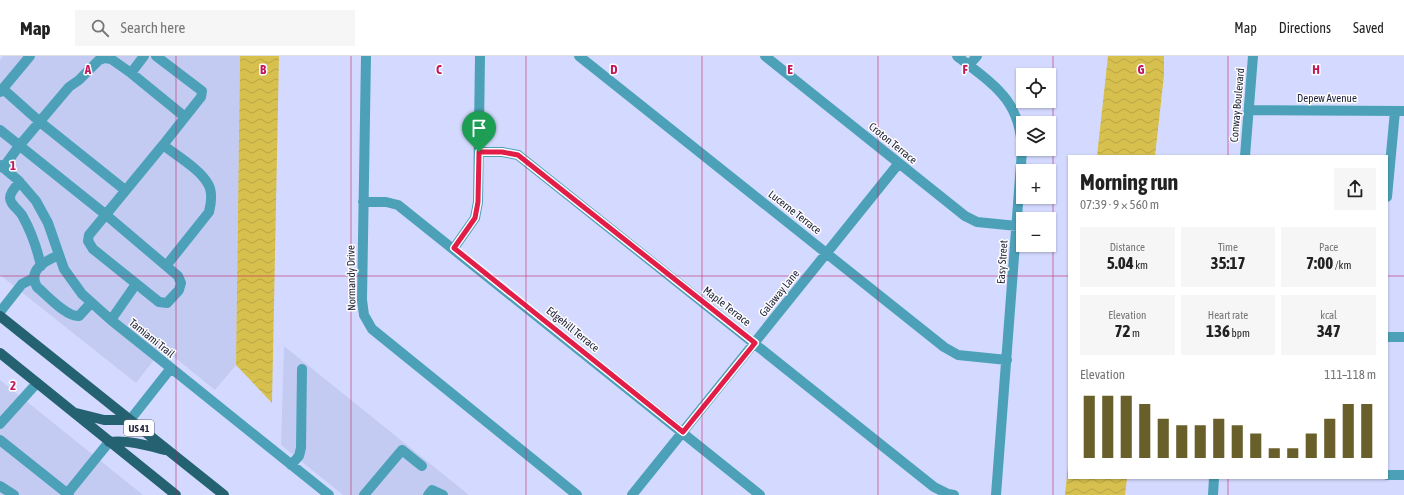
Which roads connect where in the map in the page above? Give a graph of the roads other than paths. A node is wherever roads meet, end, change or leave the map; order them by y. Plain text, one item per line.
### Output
1 (30, 56) edge
2 (144, 56) edge
3 (156, 56) edge
4 (366, 56) edge
5 (480, 56) edge
6 (579, 56) edge
7 (765, 56) edge
8 (958, 56) edge
9 (977, 56) edge
10 (1253, 56) edge
11 (969, 65) junction
12 (131, 73) junction
13 (1, 90) edge
14 (1249, 110) junction
15 (1400, 111) edge
16 (185, 117) junction
17 (40, 122) junction
18 (0, 130) edge
19 (163, 145) junction
20 (19, 146) junction
21 (479, 152) junction
22 (1245, 155) edge
23 (899, 163) junction
24 (2, 167) edge
25 (20, 182) junction
26 (125, 190) junction
27 (1388, 190) edge
28 (363, 202) junction
29 (1017, 212) edge
30 (105, 214) junction
31 (1016, 226) joint
32 (454, 248) junction
33 (827, 253) junction
34 (59, 255) junction
35 (41, 266) junction
36 (166, 266) junction
37 (34, 278) junction
38 (136, 284) junction
39 (91, 303) junction
40 (0, 312) edge
41 (0, 316) edge
42 (111, 320) junction
43 (1388, 337) edge
44 (1404, 337) edge
45 (755, 343) junction
46 (0, 353) edge
47 (1007, 360) junction
48 (171, 368) junction
49 (302, 369) dead end
50 (37, 383) junction
51 (72, 412) junction
52 (130, 420) junction
53 (0, 424) edge
54 (683, 432) junction
55 (0, 440) edge
56 (109, 442) junction
57 (169, 452) junction
58 (292, 465) junction
59 (422, 466) dead end
60 (1388, 475) edge
61 (1404, 475) edge
62 (1214, 479) edge
63 (0, 486) edge
64 (62, 493) edge
65 (14, 495) edge
66 (176, 495) edge
67 (224, 495) edge
68 (329, 495) edge
69 (364, 495) edge
70 (428, 495) edge
71 (443, 495) edge
72 (577, 495) edge
73 (632, 495) edge
74 (760, 495) edge
75 (954, 495) edge
76 (996, 495) edge
77 (1213, 495) edge

1 - 13 street
2 - 12 street
3 - 16 street
4 - 28 street, Normandy Drive
5 - 21 street
6 - 33 street, Lucerne Terrace
7 - 23 street, Croton Terrace
8 - 11 street, Easy Street
9 - 11 street
10 - 14 street, Conway Boulevard
11 - 29 street, Easy Street
12 - 16 street
12 - 17 street
13 - 17 street
14 - 15 street, Depew Avenue
14 - 22 street, Conway Boulevard
15 - 27 street
16 - 19 street
17 - 20 street
17 - 26 street
18 - 20 street
19 - 26 street
19 - 36 street
20 - 24 street
20 - 30 street
21 - 32 street
21 - 45 street, Maple Terrace
23 - 31 street, Croton Terrace
23 - 33 street, Galaway Lane
24 - 25 street, Tamiami Trail
25 - 34 street, Tamiami Trail
25 - 35 street
26 - 30 street
28 - 32 street, Edgehill Terrace
28 - 72 street, Normandy Drive
30 - 36 street
30 - 38 street
31 - 47 street, Easy Street
32 - 54 street, Edgehill Terrace
33 - 45 street, Galaway Lane
33 - 47 street, Lucerne Terrace
34 - 35 street
34 - 39 street, Tamiami Trail
35 - 37 street
36 - 38 street
37 - 39 street
37 - 40 street
38 - 42 street
39 - 42 street, Tamiami Trail
41 - 52 main road, US 41
42 - 48 street, Tamiami Trail
43 - 44 street
45 - 54 street, Galaway Lane
45 - 75 street, Maple Terrace
46 - 50 main road, US 41
47 - 76 street, Easy Street
48 - 52 street
48 - 58 street, Tamiami Trail
49 - 58 street
50 - 51 main road, US 41
50 - 53 street
51 - 52 main road
51 - 56 main road, US 41
52 - 57 main road, US 41
54 - 73 street, Galaway Lane
54 - 74 street, Edgehill Terrace
55 - 64 street
56 - 57 main road
56 - 64 street
56 - 66 main road, US 41
57 - 67 main road, US 41
58 - 68 street, Tamiami Trail
59 - 69 street
60 - 61 street
62 - 77 street
63 - 65 street
70 - 71 street

